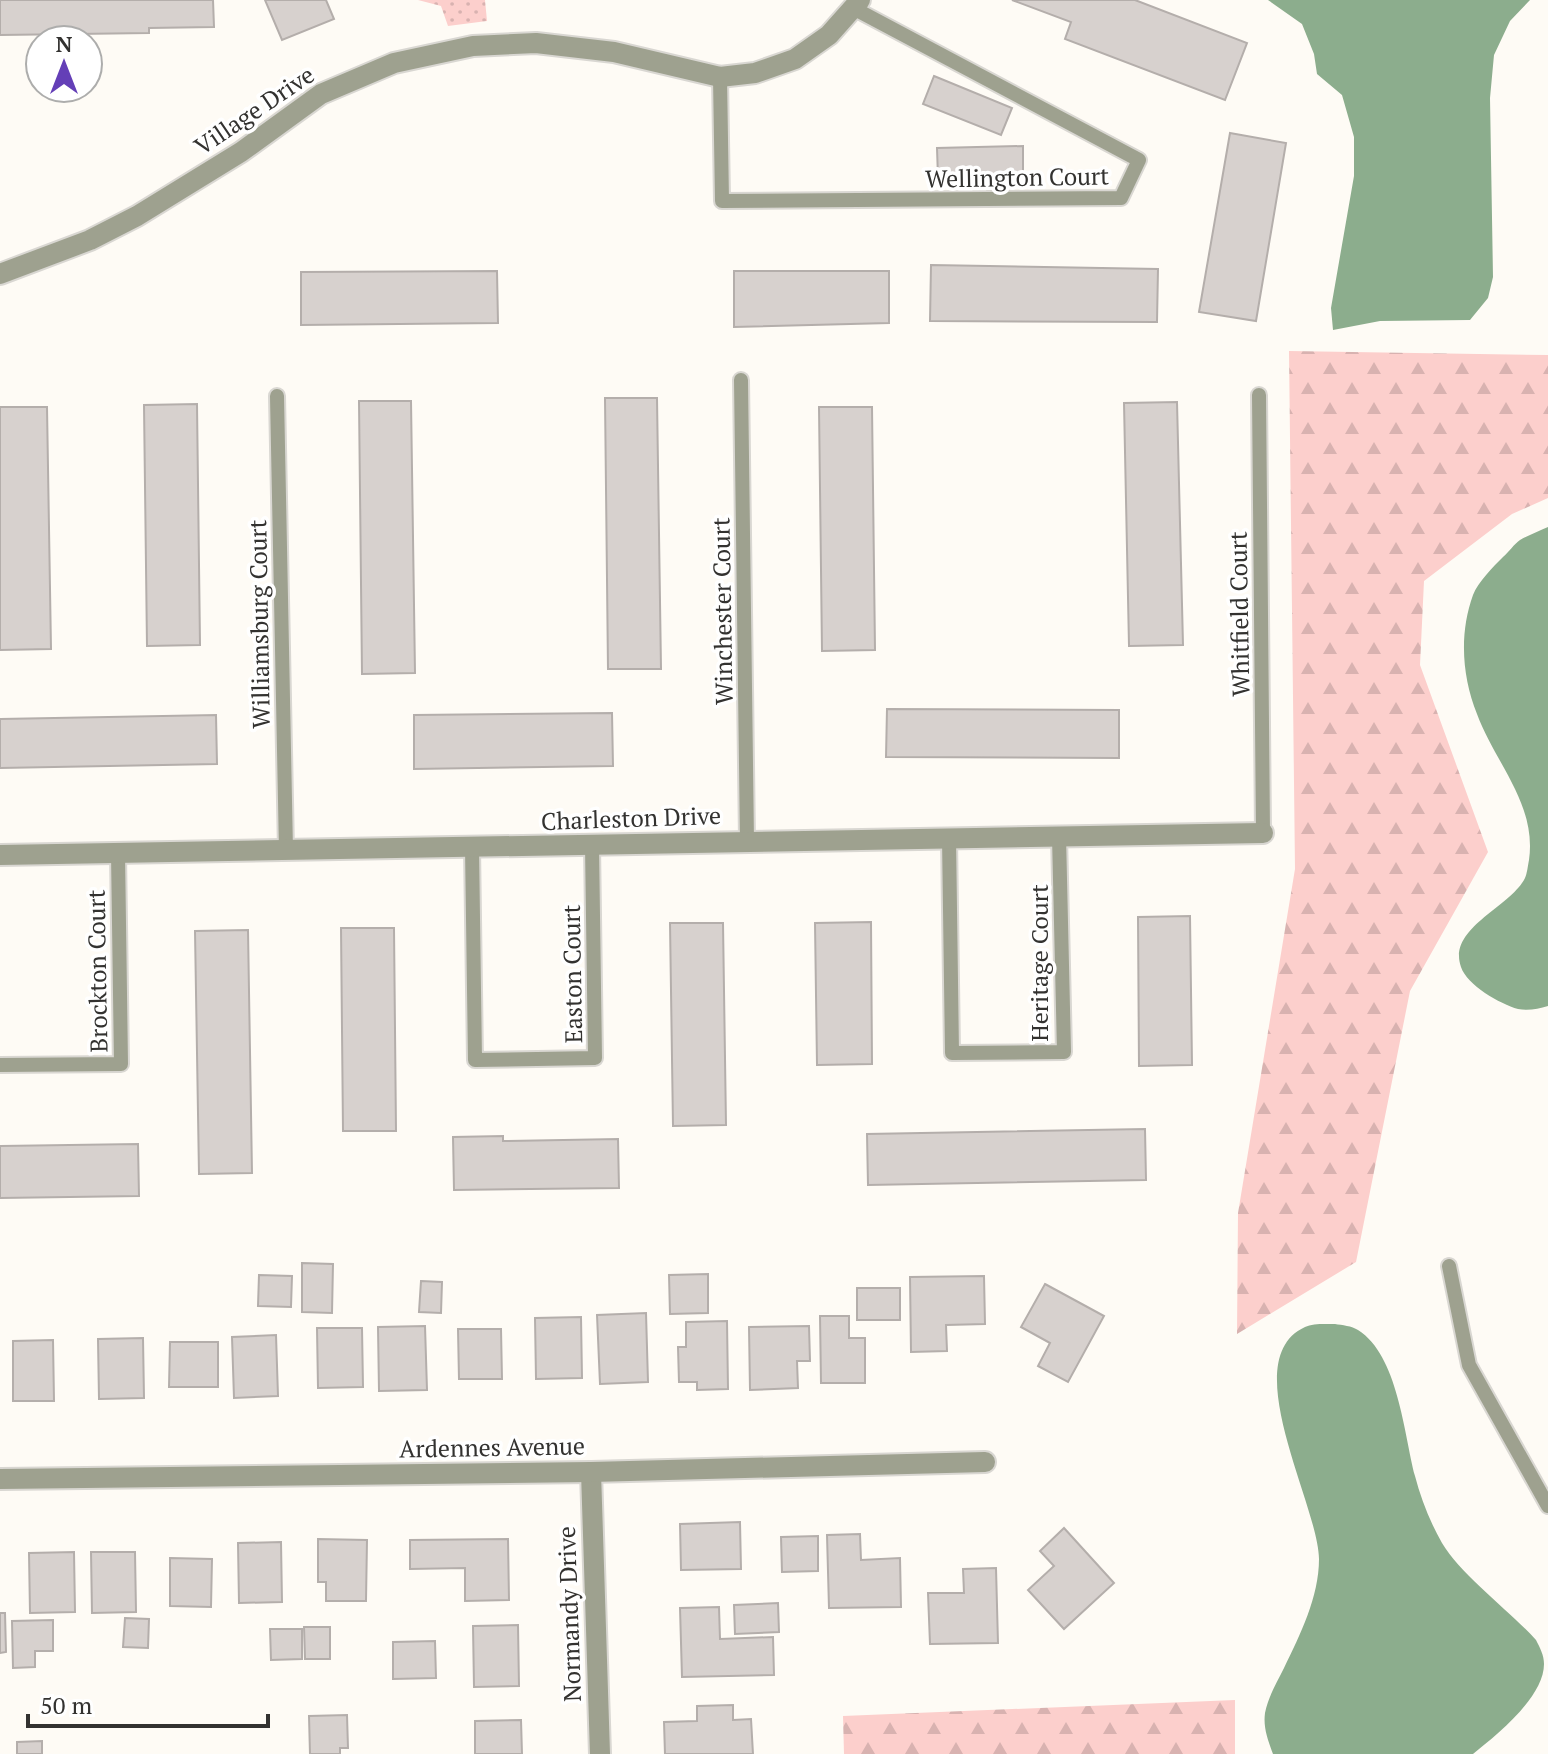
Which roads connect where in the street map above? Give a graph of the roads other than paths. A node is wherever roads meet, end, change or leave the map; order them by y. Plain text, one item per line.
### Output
1 (857, 4) edge
2 (720, 77) junction
3 (0, 274) edge
4 (741, 380) dead end
5 (1259, 395) dead end
6 (277, 396) dead end
7 (1263, 833) joint
8 (1059, 836) junction
9 (949, 837) junction
10 (747, 841) junction
11 (592, 845) junction
12 (472, 847) junction
13 (286, 851) junction
14 (118, 853) junction
15 (0, 855) edge
16 (0, 1065) edge
17 (1449, 1266) dead end
18 (985, 1462) dead end
19 (591, 1472) junction
20 (0, 1479) edge
21 (1548, 1506) edge
22 (600, 1754) edge

1 - 2 street, Village Drive
1 - 2 lane, Wellington Court
2 - 3 street, Village Drive
4 - 10 lane, Winchester Court
5 - 7 lane, Whitfield Court
6 - 13 lane, Williamsburg Court
7 - 8 street, Charleston Drive
8 - 9 street, Charleston Drive
8 - 9 lane, Heritage Court
9 - 10 street, Charleston Drive
10 - 11 street, Charleston Drive
11 - 12 street, Charleston Drive
11 - 12 lane, Easton Court
12 - 13 street, Charleston Drive
13 - 14 street, Charleston Drive
14 - 15 street, Charleston Drive
14 - 16 lane, Brockton Court
17 - 21 lane
18 - 19 street, Ardennes Avenue
19 - 20 street, Ardennes Avenue
19 - 22 street, Normandy Drive

